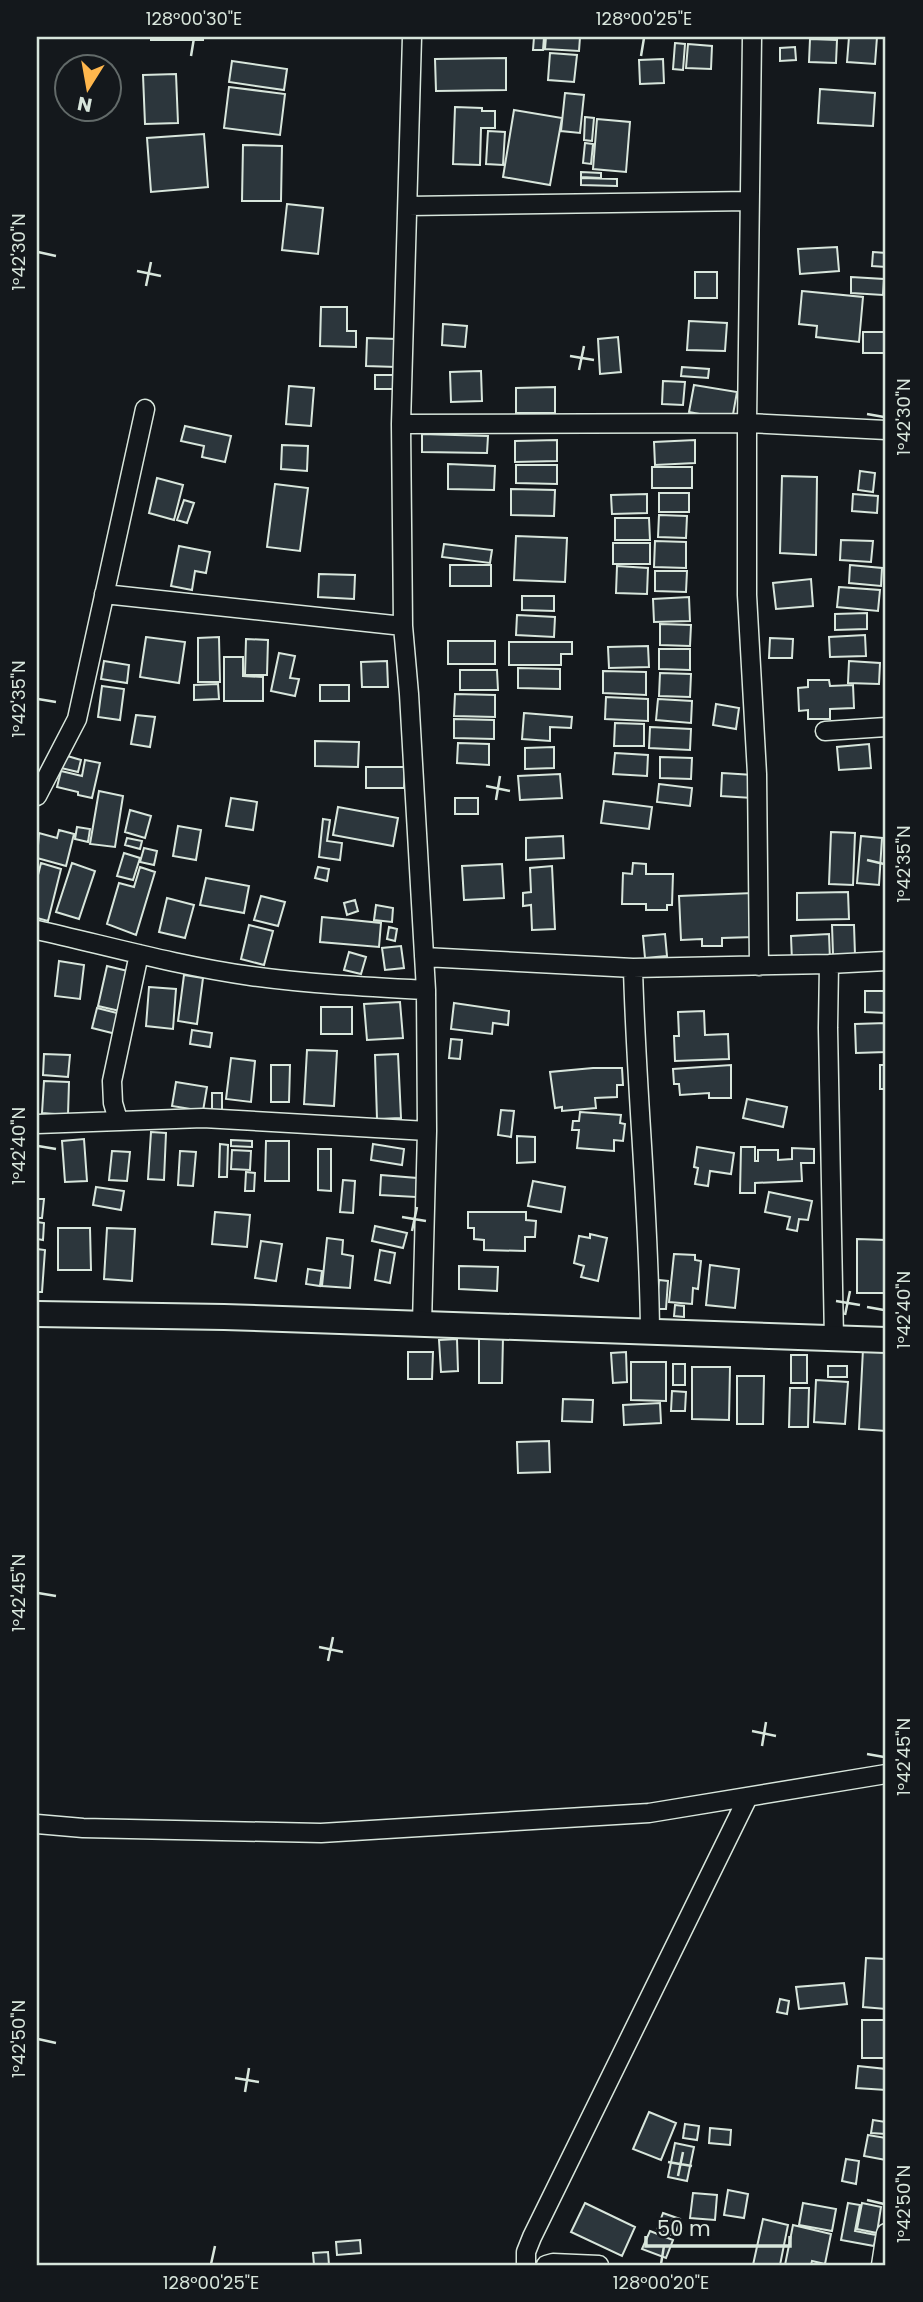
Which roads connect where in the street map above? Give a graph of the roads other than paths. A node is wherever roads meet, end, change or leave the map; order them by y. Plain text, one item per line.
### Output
1 (412, 37) edge
2 (752, 37) edge
3 (749, 201) junction
4 (408, 206) junction
5 (145, 409) dead end
6 (747, 424) junction
7 (401, 425) junction
8 (886, 430) edge
9 (104, 594) junction
10 (403, 626) junction
11 (886, 727) edge
12 (825, 731) dead end
13 (37, 796) edge
14 (37, 930) edge
15 (139, 954) junction
16 (424, 957) junction
17 (886, 961) edge
18 (830, 964) junction
19 (759, 966) junction
20 (633, 968) junction
21 (426, 990) junction
22 (118, 1120) junction
23 (37, 1124) edge
24 (427, 1131) junction
25 (37, 1314) edge
26 (422, 1324) junction
27 (650, 1331) junction
28 (834, 1339) junction
29 (886, 1340) edge
30 (886, 1774) edge
31 (748, 1797) junction
32 (37, 1824) edge
33 (886, 2233) edge
34 (526, 2265) edge
35 (546, 2265) edge
36 (599, 2265) edge
37 (881, 2265) edge

1 - 4 street
2 - 3 street
3 - 4 street
3 - 6 street
4 - 7 street
5 - 9 street
6 - 7 street
6 - 8 street
6 - 19 street
7 - 10 street
9 - 10 street
9 - 13 street
10 - 16 street
11 - 12 street
14 - 15 street
15 - 21 street
15 - 22 street
16 - 20 street
16 - 21 street
17 - 18 street
18 - 19 street
18 - 28 street
19 - 20 street
20 - 27 street
21 - 24 street
22 - 23 street
22 - 24 street
24 - 26 street
25 - 26 street
26 - 27 street
27 - 28 street
28 - 29 street
30 - 31 street
31 - 32 street
31 - 34 street
33 - 37 street
35 - 36 street

